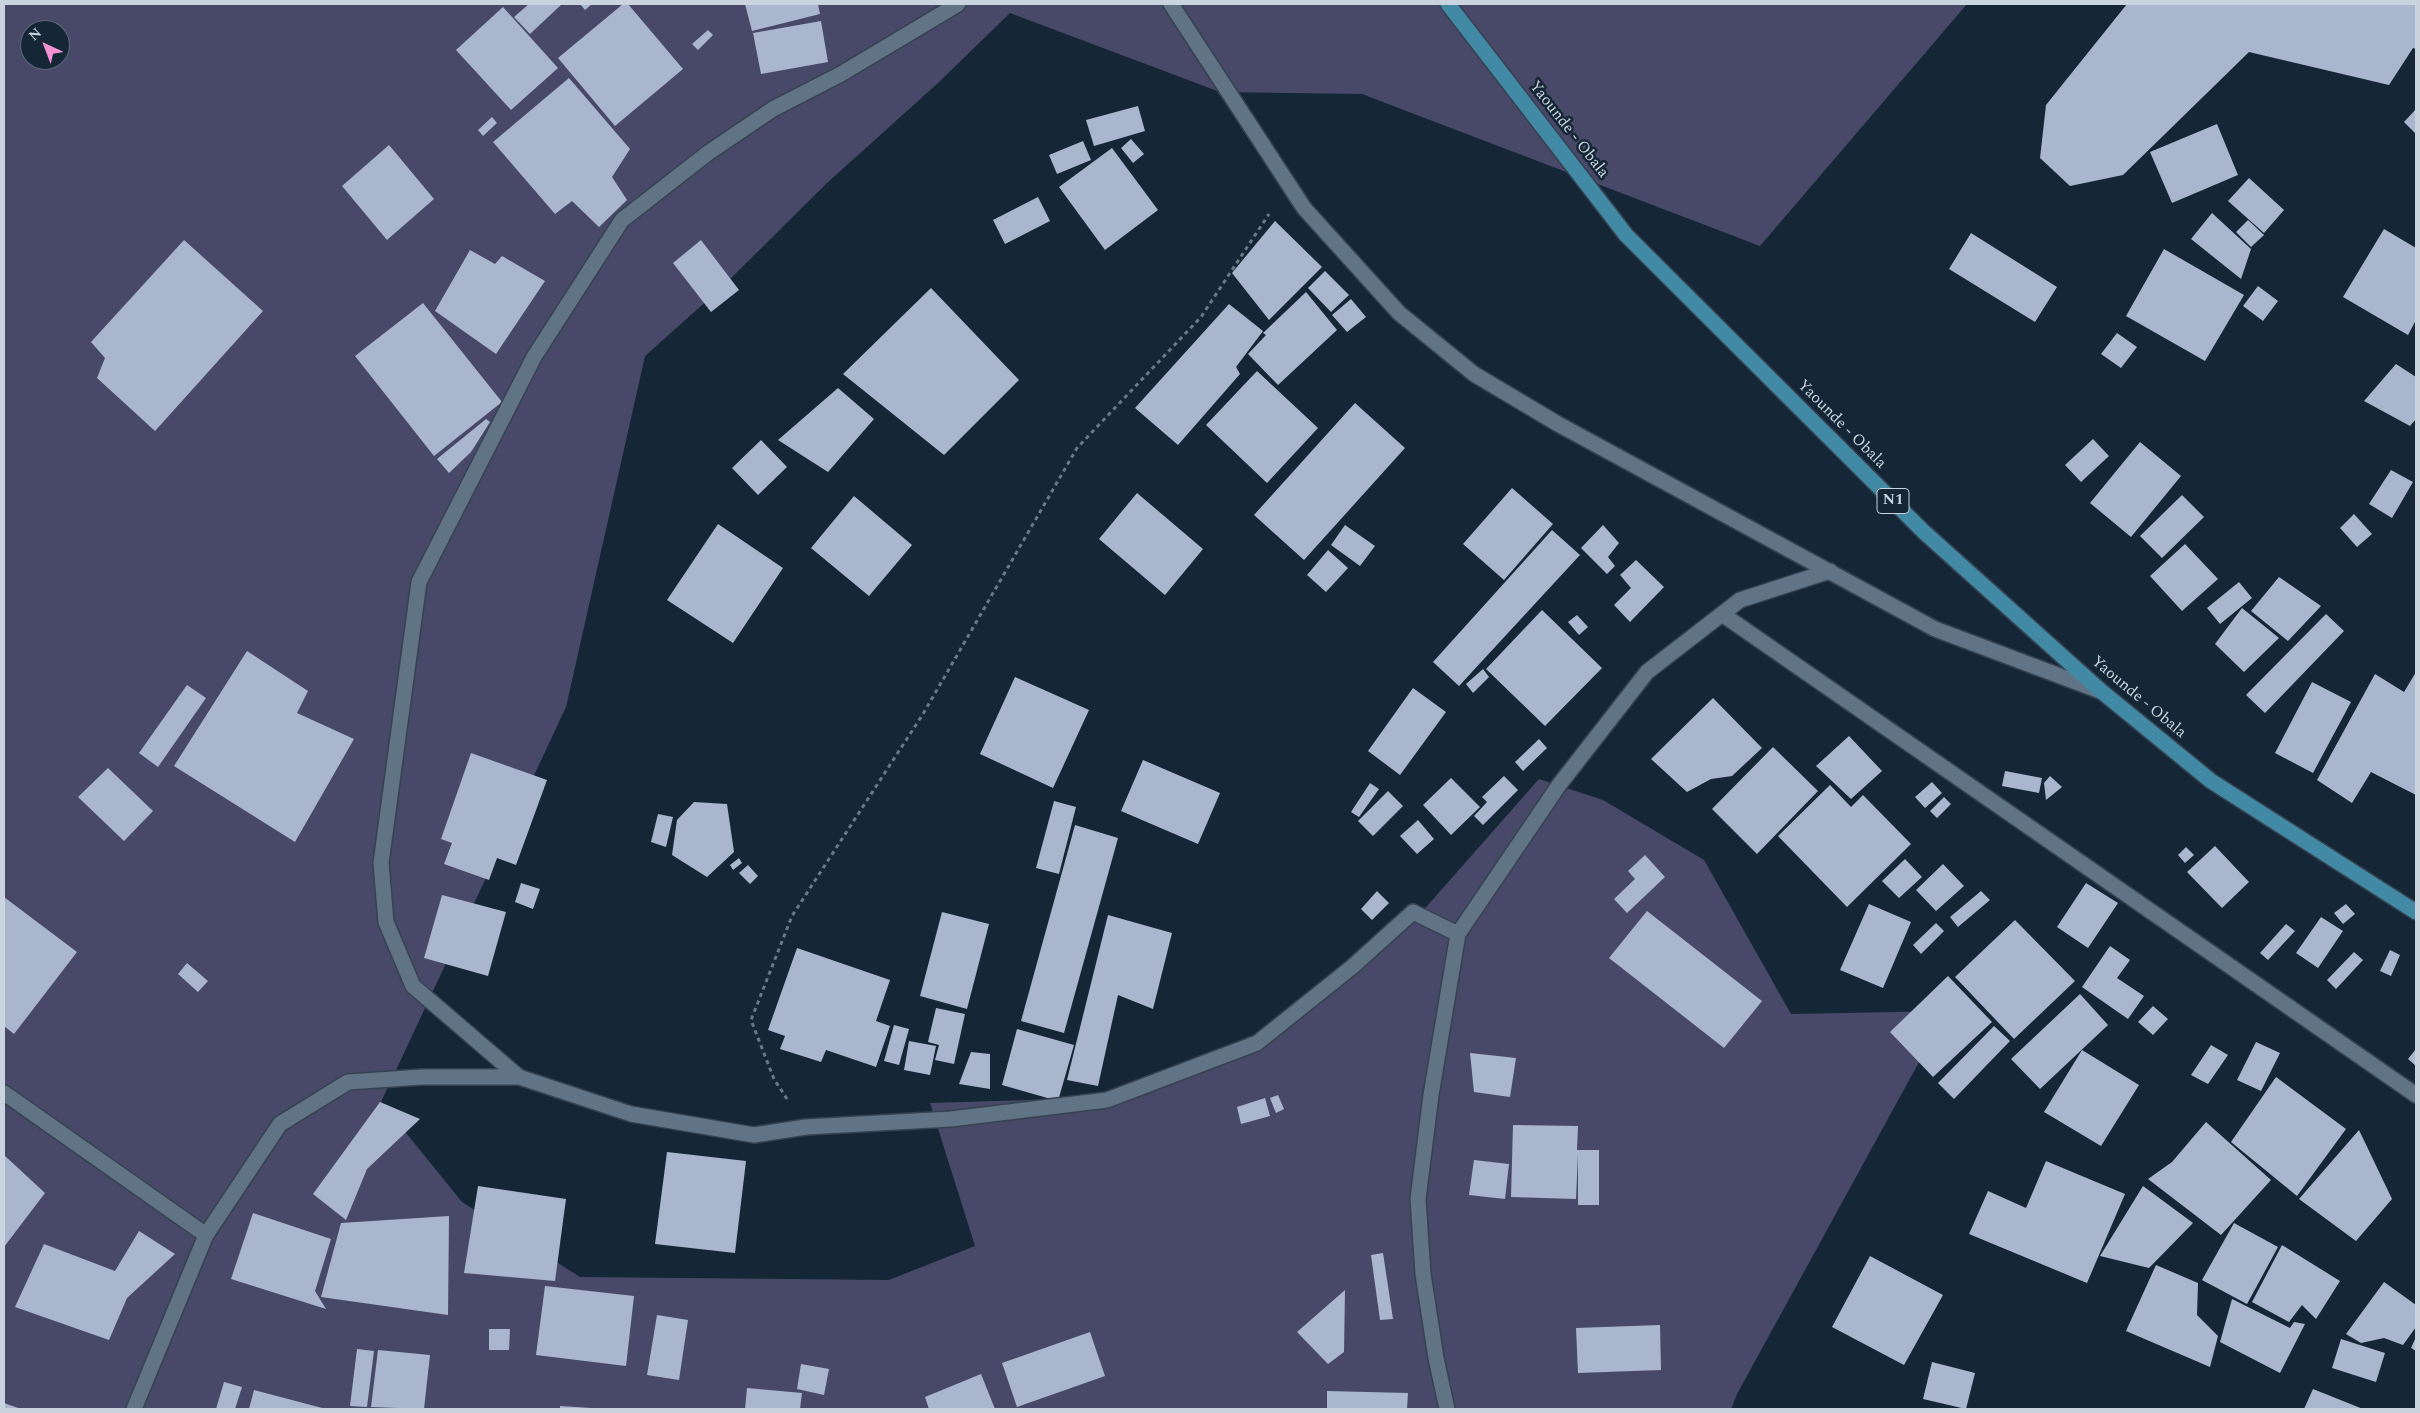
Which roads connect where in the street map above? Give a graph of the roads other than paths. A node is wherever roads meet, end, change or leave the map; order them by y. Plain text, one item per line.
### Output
1 (958, 4) edge
2 (1171, 4) edge
3 (1448, 4) edge
4 (1830, 572) junction
5 (1722, 614) junction
6 (2101, 691) junction
7 (2416, 912) edge
8 (1458, 934) junction
9 (519, 1077) junction
10 (4, 1093) edge
11 (2416, 1095) edge
12 (206, 1235) junction
13 (134, 1409) edge
14 (1447, 1409) edge

1 - 9 street
2 - 4 street
3 - 6 highway, Yaounde - Obala / N1
4 - 5 street
4 - 6 street
5 - 8 street
5 - 11 street
6 - 7 highway, Yaounde - Obala / N1
8 - 9 street
8 - 14 street
9 - 12 street
10 - 12 street
12 - 13 street

